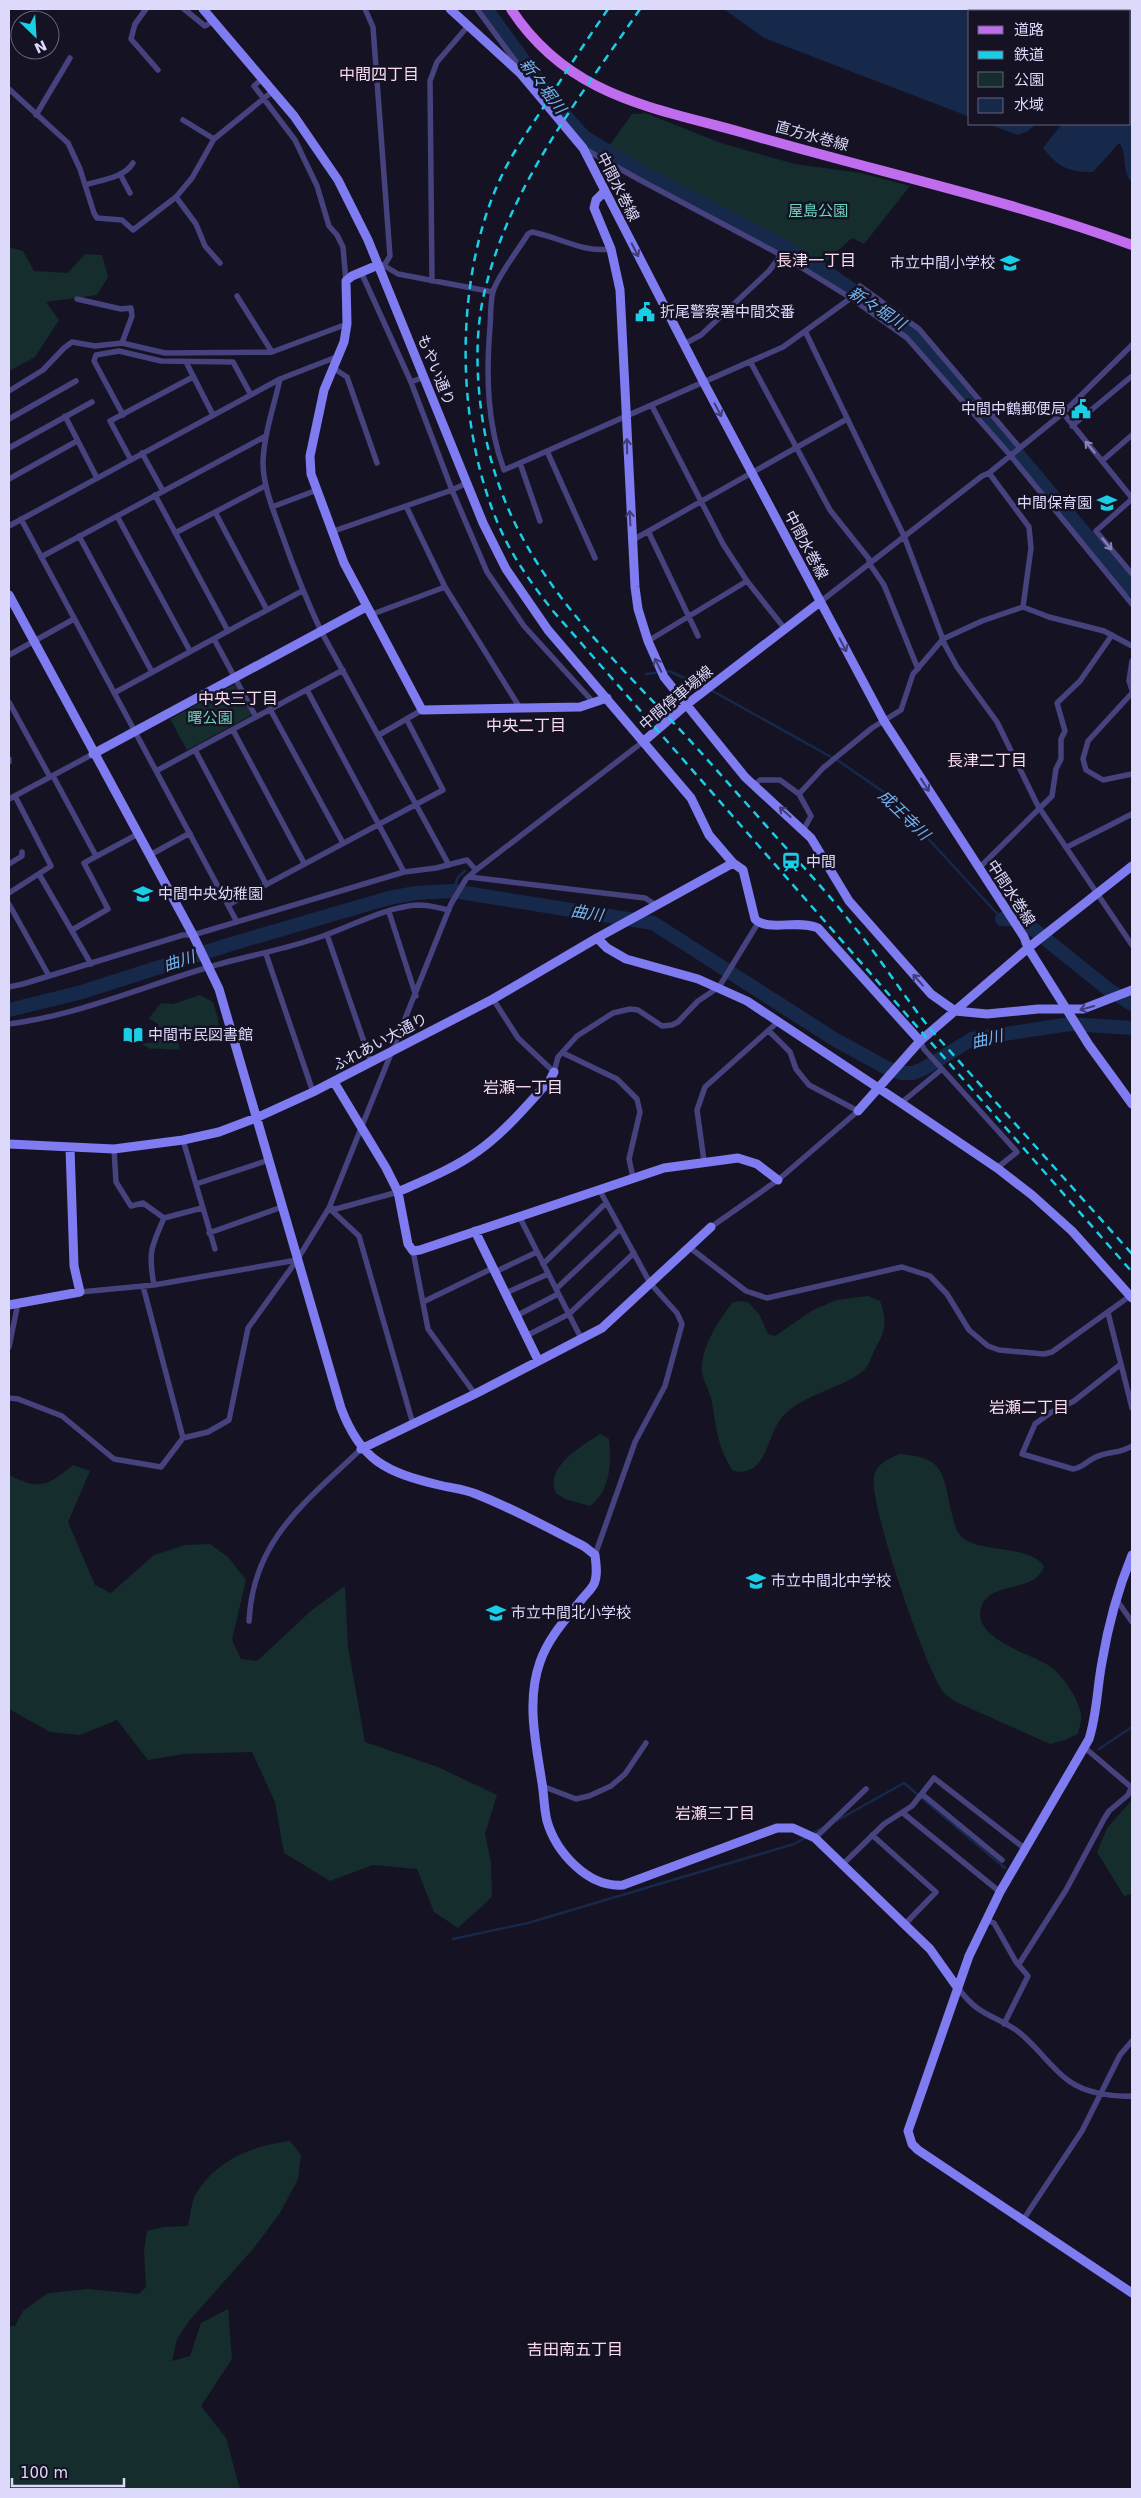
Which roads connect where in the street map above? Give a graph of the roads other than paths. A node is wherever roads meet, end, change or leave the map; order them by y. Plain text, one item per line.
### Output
1 (146, 9) edge
2 (184, 9) edge
3 (203, 9) edge
4 (365, 9) edge
5 (450, 9) edge
6 (477, 9) edge
7 (511, 9) edge
8 (213, 21) junction
9 (468, 26) junction
10 (70, 58) dead end
11 (158, 70) dead end
12 (521, 74) junction
13 (262, 79) junction
14 (9, 89) edge
15 (272, 91) junction
16 (262, 98) junction
17 (36, 115) junction
18 (183, 120) dead end
19 (214, 140) junction
20 (583, 148) junction
21 (133, 163) dead end
22 (120, 174) junction
23 (85, 185) junction
24 (605, 191) junction
25 (130, 193) dead end
26 (176, 197) junction
27 (1132, 245) edge
28 (611, 249) junction
29 (782, 254) junction
30 (220, 264) dead end
31 (381, 265) junction
32 (361, 272) junction
33 (346, 281) junction
34 (432, 281) junction
35 (860, 286) dead end
36 (492, 292) junction
37 (238, 296) dead end
38 (852, 298) junction
39 (77, 299) dead end
40 (346, 324) junction
41 (806, 332) junction
42 (122, 342) junction
43 (684, 344) junction
44 (1132, 346) edge
45 (272, 352) junction
46 (339, 356) junction
47 (186, 362) junction
48 (751, 363) junction
49 (333, 368) junction
50 (1132, 376) edge
51 (193, 377) junction
52 (424, 377) junction
53 (280, 379) junction
54 (76, 381) dead end
55 (411, 382) junction
56 (704, 383) junction
57 (9, 392) edge
58 (251, 395) junction
59 (92, 402) dead end
60 (652, 406) junction
61 (1063, 413) junction
62 (123, 414) junction
63 (213, 415) junction
64 (65, 416) junction
65 (627, 416) junction
66 (847, 419) junction
67 (9, 420) edge
68 (1072, 426) junction
69 (1132, 435) edge
70 (266, 436) junction
71 (77, 441) junction
72 (796, 447) junction
73 (9, 448) edge
74 (1019, 448) junction
75 (547, 451) junction
76 (142, 453) junction
77 (1011, 455) junction
78 (131, 460) junction
79 (1102, 461) junction
80 (377, 463) dead end
81 (520, 463) junction
82 (989, 473) junction
83 (752, 474) junction
84 (97, 478) junction
85 (9, 479) edge
86 (467, 483) junction
87 (265, 486) junction
88 (317, 490) junction
89 (452, 490) junction
90 (163, 491) junction
91 (155, 495) junction
92 (1132, 498) edge
93 (701, 502) junction
94 (406, 506) junction
95 (272, 507) junction
96 (215, 512) junction
97 (117, 516) junction
98 (21, 519) junction
99 (540, 521) dead end
100 (9, 526) edge
101 (331, 532) junction
102 (176, 533) junction
103 (650, 533) junction
104 (79, 536) junction
105 (904, 536) junction
106 (631, 541) junction
107 (41, 557) junction
108 (595, 558) dead end
109 (869, 564) junction
110 (1132, 574) edge
111 (747, 581) junction
112 (445, 587) junction
113 (302, 591) junction
114 (9, 595) edge
115 (820, 602) junction
116 (1132, 604) edge
117 (1023, 607) junction
118 (267, 610) junction
119 (368, 611) junction
120 (688, 617) junction
121 (74, 619) junction
122 (786, 629) junction
123 (228, 631) junction
124 (322, 631) junction
125 (1112, 635) junction
126 (698, 636) dead end
127 (214, 638) junction
128 (943, 639) junction
129 (34, 641) junction
130 (648, 641) junction
131 (1132, 645) edge
132 (190, 651) junction
133 (9, 655) edge
134 (1132, 661) edge
135 (918, 669) junction
136 (343, 670) junction
137 (152, 672) junction
138 (235, 678) junction
139 (307, 690) junction
140 (114, 692) junction
141 (1132, 692) edge
142 (607, 698) junction
143 (9, 702) edge
144 (594, 704) junction
145 (686, 705) junction
146 (520, 708) junction
147 (270, 710) junction
148 (422, 710) junction
149 (256, 717) junction
150 (406, 720) junction
151 (884, 721) junction
152 (233, 730) junction
153 (135, 732) junction
154 (379, 735) junction
155 (644, 741) junction
156 (195, 750) junction
157 (93, 754) junction
158 (156, 771) junction
159 (1132, 774) edge
160 (52, 776) junction
161 (754, 785) junction
162 (799, 794) junction
163 (12, 798) edge
164 (416, 804) junction
165 (1042, 808) junction
166 (1132, 814) edge
167 (378, 823) junction
168 (804, 829) junction
169 (190, 833) junction
170 (138, 834) junction
171 (342, 843) junction
172 (1067, 847) junction
173 (22, 852) dead end
174 (150, 855) junction
175 (96, 856) junction
176 (304, 863) junction
177 (732, 863) junction
178 (9, 864) edge
179 (449, 865) junction
180 (1132, 866) edge
181 (979, 868) junction
182 (476, 870) junction
183 (404, 872) junction
184 (39, 874) junction
185 (468, 878) junction
186 (266, 884) junction
187 (9, 893) edge
188 (1096, 893) junction
189 (9, 904) edge
190 (228, 905) junction
191 (656, 905) junction
192 (450, 907) junction
193 (388, 912) junction
194 (238, 922) junction
195 (758, 923) junction
196 (72, 930) junction
197 (327, 936) junction
198 (194, 937) junction
199 (597, 938) junction
200 (1132, 945) edge
201 (1028, 948) junction
202 (266, 954) junction
203 (91, 964) junction
204 (209, 965) junction
205 (49, 976) junction
206 (9, 987) edge
207 (719, 987) junction
208 (1132, 990) edge
209 (416, 996) junction
210 (493, 999) junction
211 (955, 1011) junction
212 (1068, 1014) junction
213 (780, 1021) junction
214 (9, 1024) edge
215 (769, 1031) junction
216 (919, 1046) junction
217 (394, 1050) junction
218 (563, 1053) junction
219 (371, 1062) junction
220 (941, 1068) junction
221 (554, 1072) junction
222 (334, 1082) junction
223 (879, 1089) junction
224 (313, 1092) junction
225 (901, 1103) junction
226 (1132, 1104) edge
227 (858, 1111) junction
228 (256, 1118) junction
229 (362, 1129) junction
230 (183, 1140) junction
231 (9, 1144) edge
232 (70, 1148) junction
233 (114, 1149) junction
234 (268, 1160) junction
235 (704, 1161) junction
236 (997, 1168) junction
237 (633, 1177) junction
238 (778, 1180) junction
239 (196, 1184) junction
240 (599, 1189) junction
241 (398, 1192) junction
242 (606, 1203) junction
243 (282, 1207) junction
244 (202, 1208) junction
245 (329, 1208) junction
246 (519, 1216) junction
247 (164, 1218) junction
248 (711, 1227) joint
249 (620, 1229) junction
250 (475, 1231) junction
251 (209, 1233) junction
252 (689, 1247) junction
253 (214, 1249) dead end
254 (413, 1251) junction
255 (537, 1252) junction
256 (634, 1253) junction
257 (297, 1260) junction
258 (543, 1264) junction
259 (494, 1270) junction
260 (548, 1274) junction
261 (650, 1284) junction
262 (154, 1285) junction
263 (143, 1286) junction
264 (80, 1292) junction
265 (557, 1292) junction
266 (506, 1293) junction
267 (1131, 1297) edge
268 (423, 1302) junction
269 (13, 1304) edge
270 (1108, 1313) junction
271 (569, 1314) junction
272 (516, 1316) junction
273 (526, 1336) junction
274 (581, 1338) junction
275 (9, 1347) edge
276 (538, 1360) junction
277 (1120, 1364) junction
278 (475, 1394) junction
279 (9, 1398) edge
280 (1132, 1408) edge
281 (413, 1424) junction
282 (182, 1438) junction
283 (1132, 1446) edge
284 (361, 1449) junction
285 (594, 1555) junction
286 (1132, 1555) edge
287 (1116, 1599) junction
288 (249, 1621) dead end
289 (1132, 1622) edge
290 (646, 1743) dead end
291 (1084, 1747) junction
292 (542, 1786) junction
293 (1132, 1786) edge
294 (866, 1789) dead end
295 (922, 1794) junction
296 (903, 1813) junction
297 (872, 1836) junction
298 (815, 1838) junction
299 (1024, 1848) junction
300 (1002, 1860) dead end
301 (842, 1865) junction
302 (1000, 1892) junction
303 (986, 1920) junction
304 (904, 1924) junction
305 (1019, 1964) junction
306 (957, 1987) junction
307 (1004, 2024) junction
308 (1132, 2041) edge
309 (1102, 2093) junction
310 (1132, 2096) edge
311 (1023, 2220) junction
312 (1132, 2294) edge

1 - 11 street
2 - 8 street
3 - 8 street, もやい通り
4 - 31 street
5 - 9 street, 中間水巻線
6 - 12 street
7 - 27 main road, 直方水巻線
8 - 13 street, もやい通り
9 - 12 street, 中間水巻線
9 - 34 street
10 - 17 street
12 - 20 street, 中間水巻線
13 - 15 street, もやい通り
13 - 16 street
14 - 17 street
15 - 16 street
15 - 31 street, もやい通り
16 - 19 street
16 - 33 street
17 - 23 street
18 - 19 street
19 - 26 street
20 - 24 street, 中間水巻線
20 - 29 street
21 - 22 street
22 - 23 street
22 - 25 street
23 - 26 street
24 - 28 street
24 -> 43 street, 中間水巻線
26 - 30 street
28 - 36 street
28 - 65 street
29 - 38 street
29 - 43 street
31 - 32 street
31 - 34 street
31 - 52 street, もやい通り
32 - 33 street
32 - 55 street
33 - 40 street
34 - 36 street
35 - 74 street
36 - 81 street
37 - 45 street
38 - 41 street
38 - 77 street
39 - 42 street
40 - 45 street
40 - 46 street
41 - 48 street
41 - 66 street
42 - 45 street
42 - 57 street
43 - 56 street, 中間水巻線
44 - 61 street
46 - 49 street
46 - 53 street
47 - 51 street
47 - 58 street
47 - 62 street
48 - 56 street
48 - 72 street
49 - 80 street
49 - 88 street
50 - 68 street
51 - 62 street
51 - 63 street
52 - 55 street
52 - 86 street, もやい通り
53 - 58 street
53 - 70 street
54 - 67 street
55 - 89 street
56 - 60 street
56 -> 83 street, 中間水巻線
58 - 63 street
59 - 64 street
60 - 65 street
60 - 93 street
61 - 68 street
61 - 74 street
62 - 78 street
63 - 76 street
64 - 71 street
64 - 73 street
65 - 75 street
106 -> 65 street
66 - 72 street
66 - 105 street
79 -> 68 street
69 - 79 street
70 - 87 street
70 - 90 street
71 - 84 street
71 - 85 street
72 - 83 street
72 - 109 street
74 - 77 street
75 - 81 street
75 - 108 street
76 - 78 street
76 - 90 street
77 - 82 street
77 - 116 street
78 - 84 street
79 - 92 street
81 - 99 street
82 - 105 street
82 - 117 street
83 - 93 street
83 - 115 street, 中間水巻線
84 - 98 street
86 - 89 street
86 - 142 street, もやい通り
87 - 95 street
87 - 96 street
88 - 95 street
88 - 101 street
89 - 94 street
89 - 144 street
90 - 91 street
91 - 97 street
91 - 102 street
92 -> 110 street
93 - 103 street
93 - 111 street
94 - 101 street
94 - 112 street
95 - 113 street
96 - 102 street
96 - 118 street
97 - 104 street
97 - 132 street
98 - 100 street
98 - 107 street
101 - 119 street
102 - 123 street
103 - 106 street
103 - 120 street
104 - 107 street
104 - 137 street
105 - 109 street
105 - 128 street
106 - 130 street
107 - 121 street
109 - 115 street
109 - 135 street
111 - 120 street
111 - 122 street
112 - 119 street
112 - 146 street
113 - 118 street
113 - 124 street
114 - 129 street
115 - 122 street, 中間停車場線
115 -> 151 street, 中間水巻線
117 - 125 street
117 - 128 street
118 - 123 street
119 - 124 street
119 - 148 street
120 - 126 street
120 - 130 street
121 - 129 street
121 - 140 street
122 - 145 street, 中間停車場線
123 - 127 street
124 - 136 street
124 - 138 street
125 - 131 street
125 - 165 street
127 - 132 street
127 - 138 street
128 - 135 street
128 - 165 street
129 - 133 street
129 - 157 street
145 -> 130 street
132 - 137 street
134 - 141 street
135 - 151 street
136 - 139 street
136 - 154 street
137 - 140 street
138 - 149 street
138 - 153 street
139 - 147 street
139 - 167 street
140 - 153 street
141 - 159 street
142 - 144 street
142 - 155 street, もやい通り
143 - 160 street
144 - 146 street
145 - 155 street, 中間停車場線
145 - 161 street
146 - 148 street
147 - 149 street
147 - 171 street
148 - 150 street
149 - 152 street
150 - 154 street
150 - 164 street
151 - 162 street
151 -> 181 street, 中間水巻線
152 - 156 street
152 - 176 street
153 - 157 street
153 - 158 street
154 - 164 street
155 - 177 street, 中間停車場線
155 - 182 street
156 - 158 street
156 - 186 street
157 - 160 street
157 - 170 street
158 - 169 street
160 - 163 street
160 - 175 street
161 - 162 street
168 -> 161 street
162 - 168 street
163 - 184 street
164 - 167 street
164 - 179 street
165 - 172 street
165 - 181 street
166 - 172 street
167 - 171 street
167 - 183 street
211 -> 168 street
169 - 174 street
169 - 190 street
170 - 174 street
170 - 175 street
171 - 176 street
172 - 188 street
173 - 178 street
174 - 198 street
175 - 196 street
176 - 186 street
177 - 191 street, ふれあい大通り
177 - 195 street, 中間停車場線
179 - 182 street
179 - 183 street
180 - 188 street
181 - 201 street, 中間水巻線
182 - 185 street
183 - 194 street
184 - 187 street
184 - 196 street
185 - 191 street
185 - 192 street
186 - 190 street
188 - 200 street
188 - 201 street
189 - 205 street
190 - 194 street
191 - 199 street, ふれあい大通り
192 - 193 street
192 - 209 street
193 - 197 street
193 - 209 street
194 - 198 street
195 - 207 street
195 - 216 street
196 - 203 street
197 - 202 street
197 - 219 street
198 - 203 street
198 - 204 street
199 - 207 street
199 - 210 street, ふれあい大通り
201 - 211 street
201 - 212 street, 中間水巻線
202 - 204 street
202 - 224 street
203 - 205 street
204 - 214 street
204 - 228 street
205 - 206 street
207 - 213 street
207 - 218 street
208 -> 212 street
209 - 217 street
210 - 217 street, ふれあい大通り
210 - 221 street
211 - 212 street
211 - 216 street
212 - 226 street, 中間水巻線
213 - 215 street
213 - 223 street
215 - 227 street
215 - 235 street
216 - 220 street
216 - 223 street
217 - 219 street, ふれあい大通り
217 - 229 street
218 - 221 street
218 - 237 street
219 - 222 street, ふれあい大通り
220 - 225 street
220 - 236 street
221 - 241 street
222 - 224 street, ふれあい大通り
222 - 229 street
223 - 225 street
223 - 227 street
224 - 228 street, ふれあい大通り
225 - 236 street
227 - 238 street
228 - 230 street, ふれあい大通り
228 - 234 street
229 - 241 street
229 - 245 street
230 - 233 street, ふれあい大通り
230 - 239 street
231 - 232 street, ふれあい大通り
232 - 233 street, ふれあい大通り
232 - 264 street
233 - 247 street
234 - 239 street
234 - 243 street
235 - 237 street
235 - 238 street
236 - 267 street
237 - 240 street
238 - 248 street
239 - 244 street
240 - 242 street
240 - 246 street
241 - 245 street
241 - 254 street
242 - 249 street
242 - 258 street
243 - 251 street
243 - 257 street
244 - 247 street
244 - 251 street
245 - 257 street
245 - 281 street
246 - 250 street
246 - 255 street
247 - 262 street
248 - 252 street
249 - 256 street
249 - 265 street
250 - 254 street
250 - 259 street
251 - 253 street
252 - 261 street
252 - 270 street
254 - 268 street
255 - 258 street
255 - 259 street
256 - 261 street
256 - 271 street
257 - 262 street
257 - 282 street
257 - 284 street
258 - 260 street
259 - 266 street
259 - 268 street
260 - 265 street
260 - 266 street
261 - 274 street
261 - 285 street
262 - 263 street
263 - 264 street
263 - 282 street
264 - 269 street
265 - 271 street
265 - 272 street
266 - 272 street
267 - 270 street
268 - 278 street
269 - 275 street
270 - 277 street
271 - 273 street
271 - 274 street
272 - 273 street
273 - 276 street
274 - 276 street
276 - 278 street
277 - 280 street
277 - 283 street
278 - 281 street
279 - 282 street
281 - 284 street
284 - 285 street
284 - 288 street
285 - 292 street
286 - 287 street
287 - 289 street
287 - 291 street
290 - 292 street
291 - 293 street
291 - 299 street
292 - 298 street
293 - 305 street
294 - 298 street
295 - 296 street
295 - 299 street
295 - 300 street
296 - 297 street
296 - 302 street
297 - 301 street
297 - 304 street
298 - 301 street
299 - 302 street
301 - 304 street
302 - 303 street
303 - 305 street
303 - 306 street
304 - 306 street
305 - 307 street
306 - 307 street
306 - 311 street
307 - 309 street
308 - 309 street
309 - 310 street
309 - 311 street
311 - 312 street

